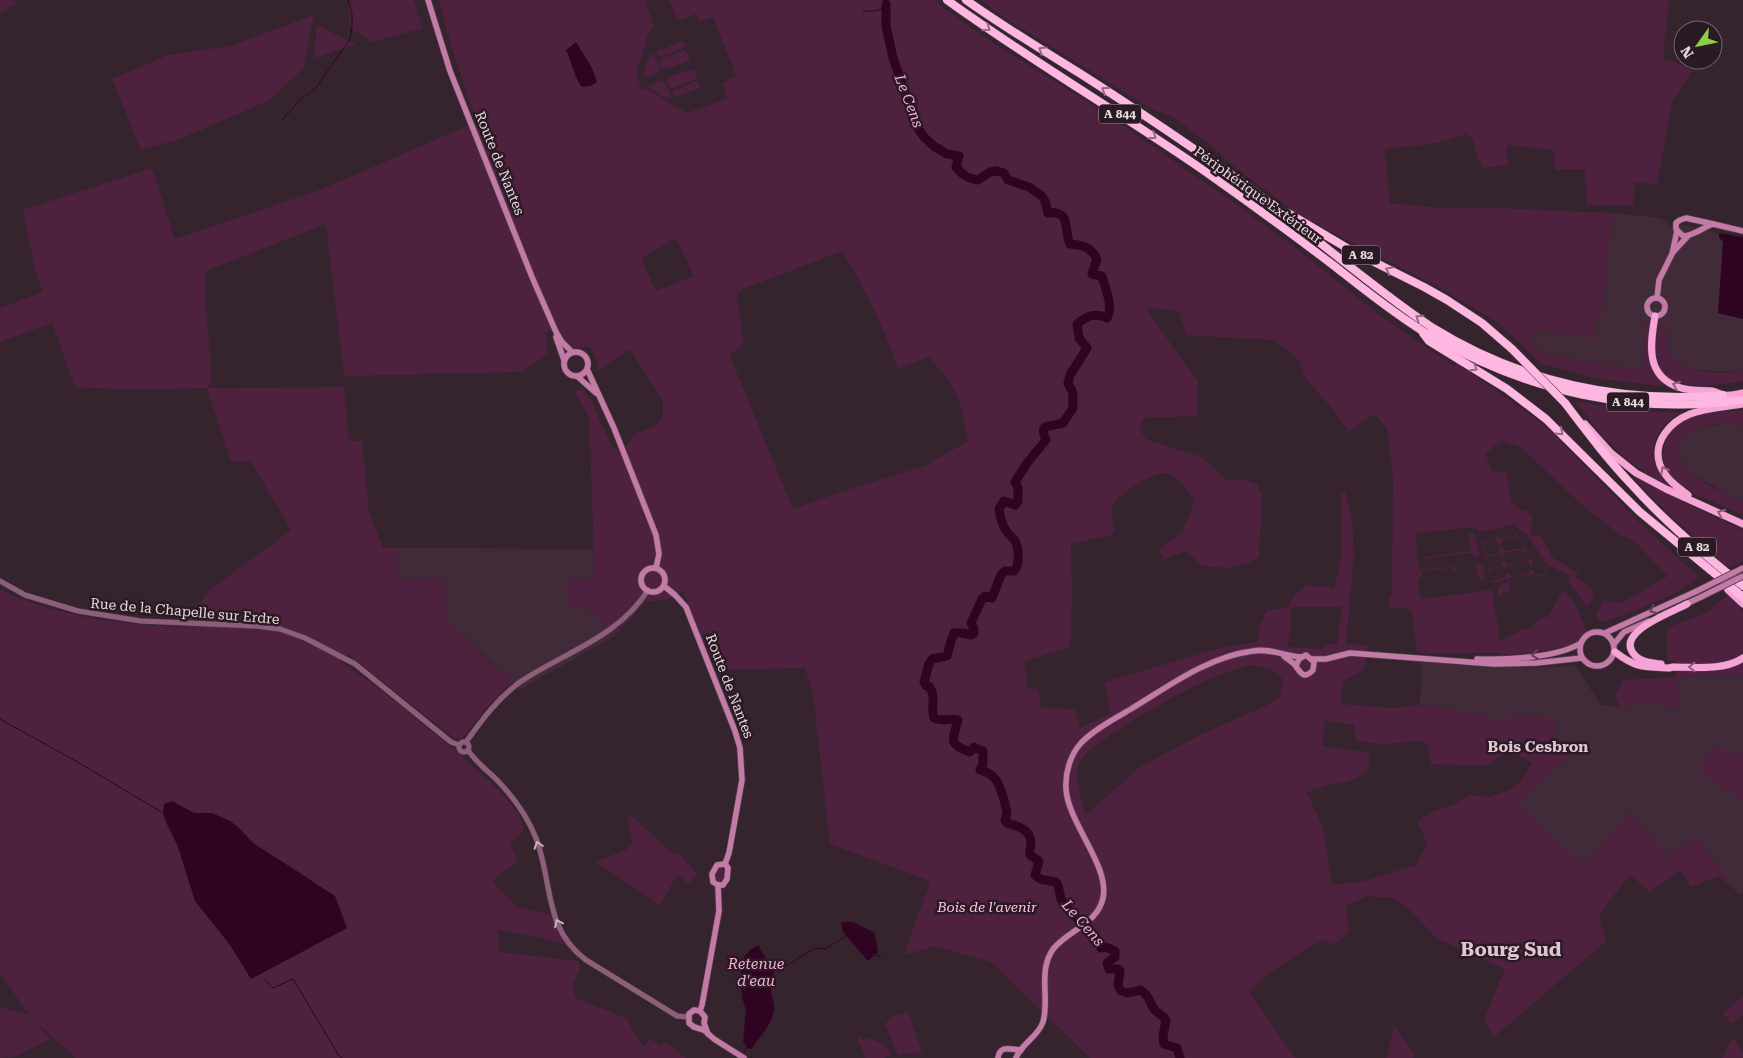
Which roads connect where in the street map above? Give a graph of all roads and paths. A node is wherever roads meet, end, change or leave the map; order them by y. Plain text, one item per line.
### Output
1 (428, 0) edge
2 (947, 0) edge
3 (966, 0) edge
4 (1261, 196) junction
5 (1713, 224) junction
6 (1677, 231) junction
7 (1743, 231) edge
8 (1687, 237) junction
9 (1672, 254) junction
10 (1657, 298) junction
11 (1655, 316) junction
12 (1420, 330) junction
13 (556, 332) junction
14 (572, 352) junction
15 (564, 360) junction
16 (587, 369) junction
17 (577, 376) junction
18 (1743, 393) edge
19 (1723, 395) junction
20 (601, 399) junction
21 (1743, 400) edge
22 (1565, 403) junction
23 (1743, 404) edge
24 (1698, 503) junction
25 (1743, 524) edge
26 (656, 568) junction
27 (1743, 568) edge
28 (1743, 576) edge
29 (0, 581) edge
30 (1724, 582) junction
31 (664, 586) junction
32 (1743, 586) edge
33 (648, 590) junction
34 (1743, 597) edge
35 (1687, 604) junction
36 (1743, 604) edge
37 (1605, 633) junction
38 (1581, 643) junction
39 (1614, 644) junction
40 (1615, 652) junction
41 (1282, 655) junction
42 (1301, 657) junction
43 (1582, 658) junction
44 (1743, 658) edge
45 (1312, 659) junction
46 (1326, 659) junction
47 (1450, 660) junction
48 (1296, 666) junction
49 (1673, 667) junction
50 (1314, 668) junction
51 (466, 742) junction
52 (459, 745) junction
53 (468, 750) junction
54 (725, 864) junction
55 (718, 885) junction
56 (700, 1011) junction
57 (688, 1017) junction
58 (704, 1023) junction
59 (698, 1027) junction
60 (708, 1034) junction
61 (1016, 1055) edge
62 (997, 1057) edge
63 (744, 1058) edge

1 - 13 main road, Route de Nantes
2 -> 12 highway, Périphérique Extérieur / A 844
4 -> 3 highway, A 844
19 -> 4 highway, A 844
22 -> 4 highway, A 82, bridge
5 - 6 main road
5 - 7 main road
5 - 8 main road
6 - 8 main road
6 - 9 main road
8 - 9 main road
9 - 10 main road
10 - 11 main road
10 - 11 main road
19 -> 11 highway
12 - 21 highway, Périphérique Extérieur / A 844
12 -> 30 highway, A 82
13 - 14 main road, Route de Nantes
13 - 15 main road, Route de Nantes
14 - 15 main road
14 - 16 main road
15 - 17 main road
16 - 17 main road
16 - 20 main road
17 - 20 main road
18 - 19 highway
20 - 26 main road
22 - 24 highway
22 - 32 highway, A 82
24 -> 23 highway
25 -> 24 highway
26 - 31 main road
26 - 33 main road
27 -> 37 main road, bridge
28 - 35 main road, bridge
29 - 52 street, Rue de la Chapelle sur Erdre
30 - 34 highway, A 82
30 - 36 highway
31 - 33 main road
31 - 54 main road, Route de Nantes
33 - 51 street
35 - 39 main road
35 - 49 highway
37 - 38 main road
37 - 39 main road
38 - 43 main road
38 -> 47 main road
39 - 40 main road
40 - 43 main road
40 - 49 highway
41 - 42 main road
41 - 48 main road
41 - 61 main road
42 - 45 main road
42 - 48 main road
43 - 47 main road
44 -> 49 highway
45 - 46 main road
45 - 50 main road
46 - 47 main road
46 - 50 main road
48 - 50 main road
51 - 52 street
51 - 53 street
52 - 53 street
57 -> 53 street
54 - 55 main road
54 - 55 main road
55 - 56 main road
56 - 57 main road
56 - 58 main road
57 - 59 main road
58 - 59 main road
58 - 60 main road
59 - 60 main road
60 - 63 main road
61 - 62 main road

